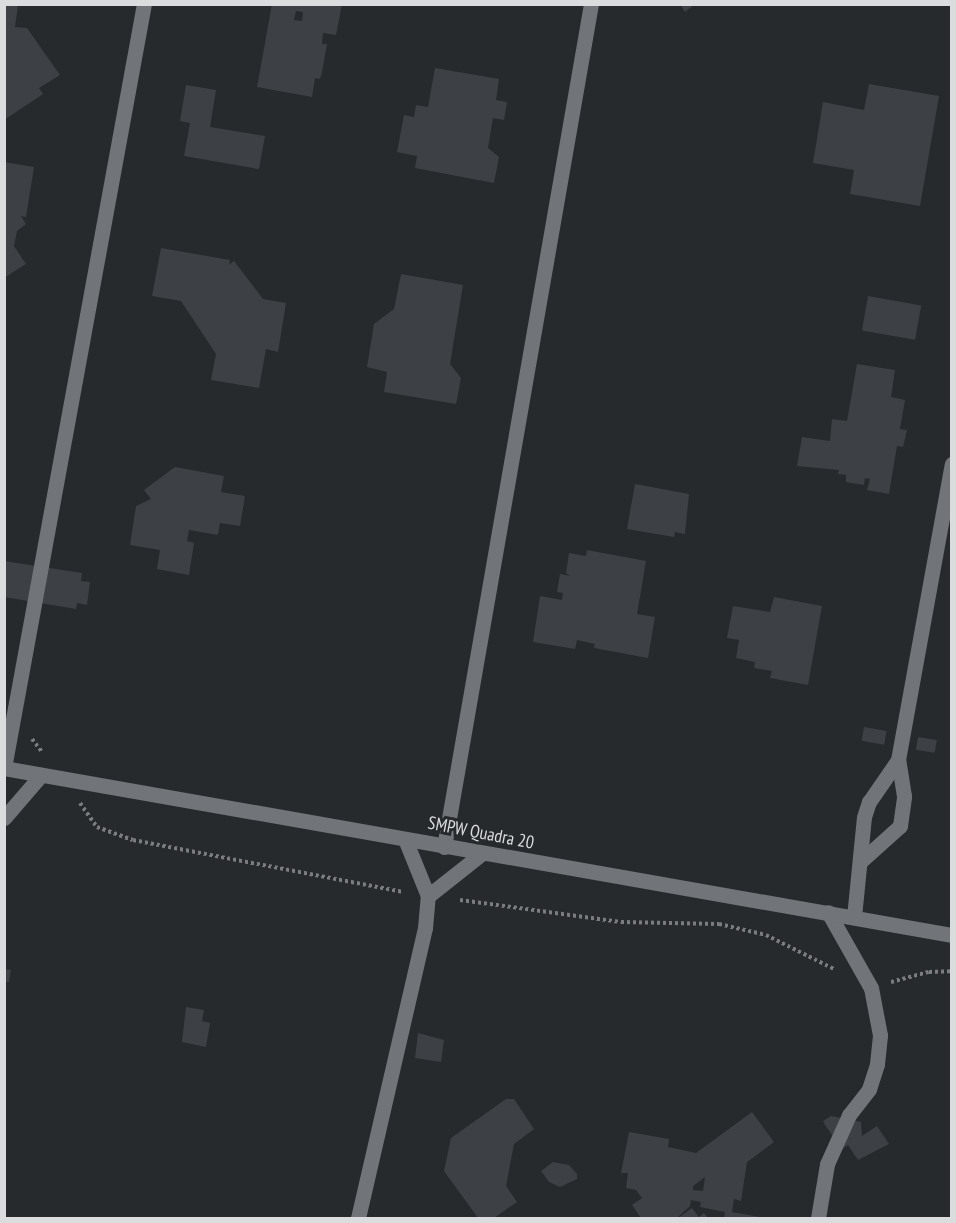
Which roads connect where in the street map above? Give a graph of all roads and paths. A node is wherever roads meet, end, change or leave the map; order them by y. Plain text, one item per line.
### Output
1 (144, 4) edge
2 (591, 4) edge
3 (951, 464) edge
4 (898, 760) junction
5 (4, 768) edge
6 (41, 775) junction
7 (4, 818) edge
8 (405, 839) junction
9 (444, 847) junction
10 (481, 854) junction
11 (861, 861) junction
12 (429, 896) junction
13 (828, 912) junction
14 (854, 917) junction
15 (951, 935) edge
16 (358, 1218) edge
17 (818, 1218) edge

1 - 5 street
2 - 9 street
3 - 4 street
4 - 11 street
4 - 11 street
5 - 6 street, SMPW Quadra 20
6 - 7 street
6 - 8 street, SMPW Quadra 20
8 - 9 street, SMPW Quadra 20
8 - 12 street
9 - 10 street, SMPW Quadra 20
10 - 12 street
10 - 13 street, SMPW Quadra 20
11 - 14 street
12 - 16 street
13 - 14 street, SMPW Quadra 20
13 - 17 street
14 - 15 street, SMPW Quadra 20

